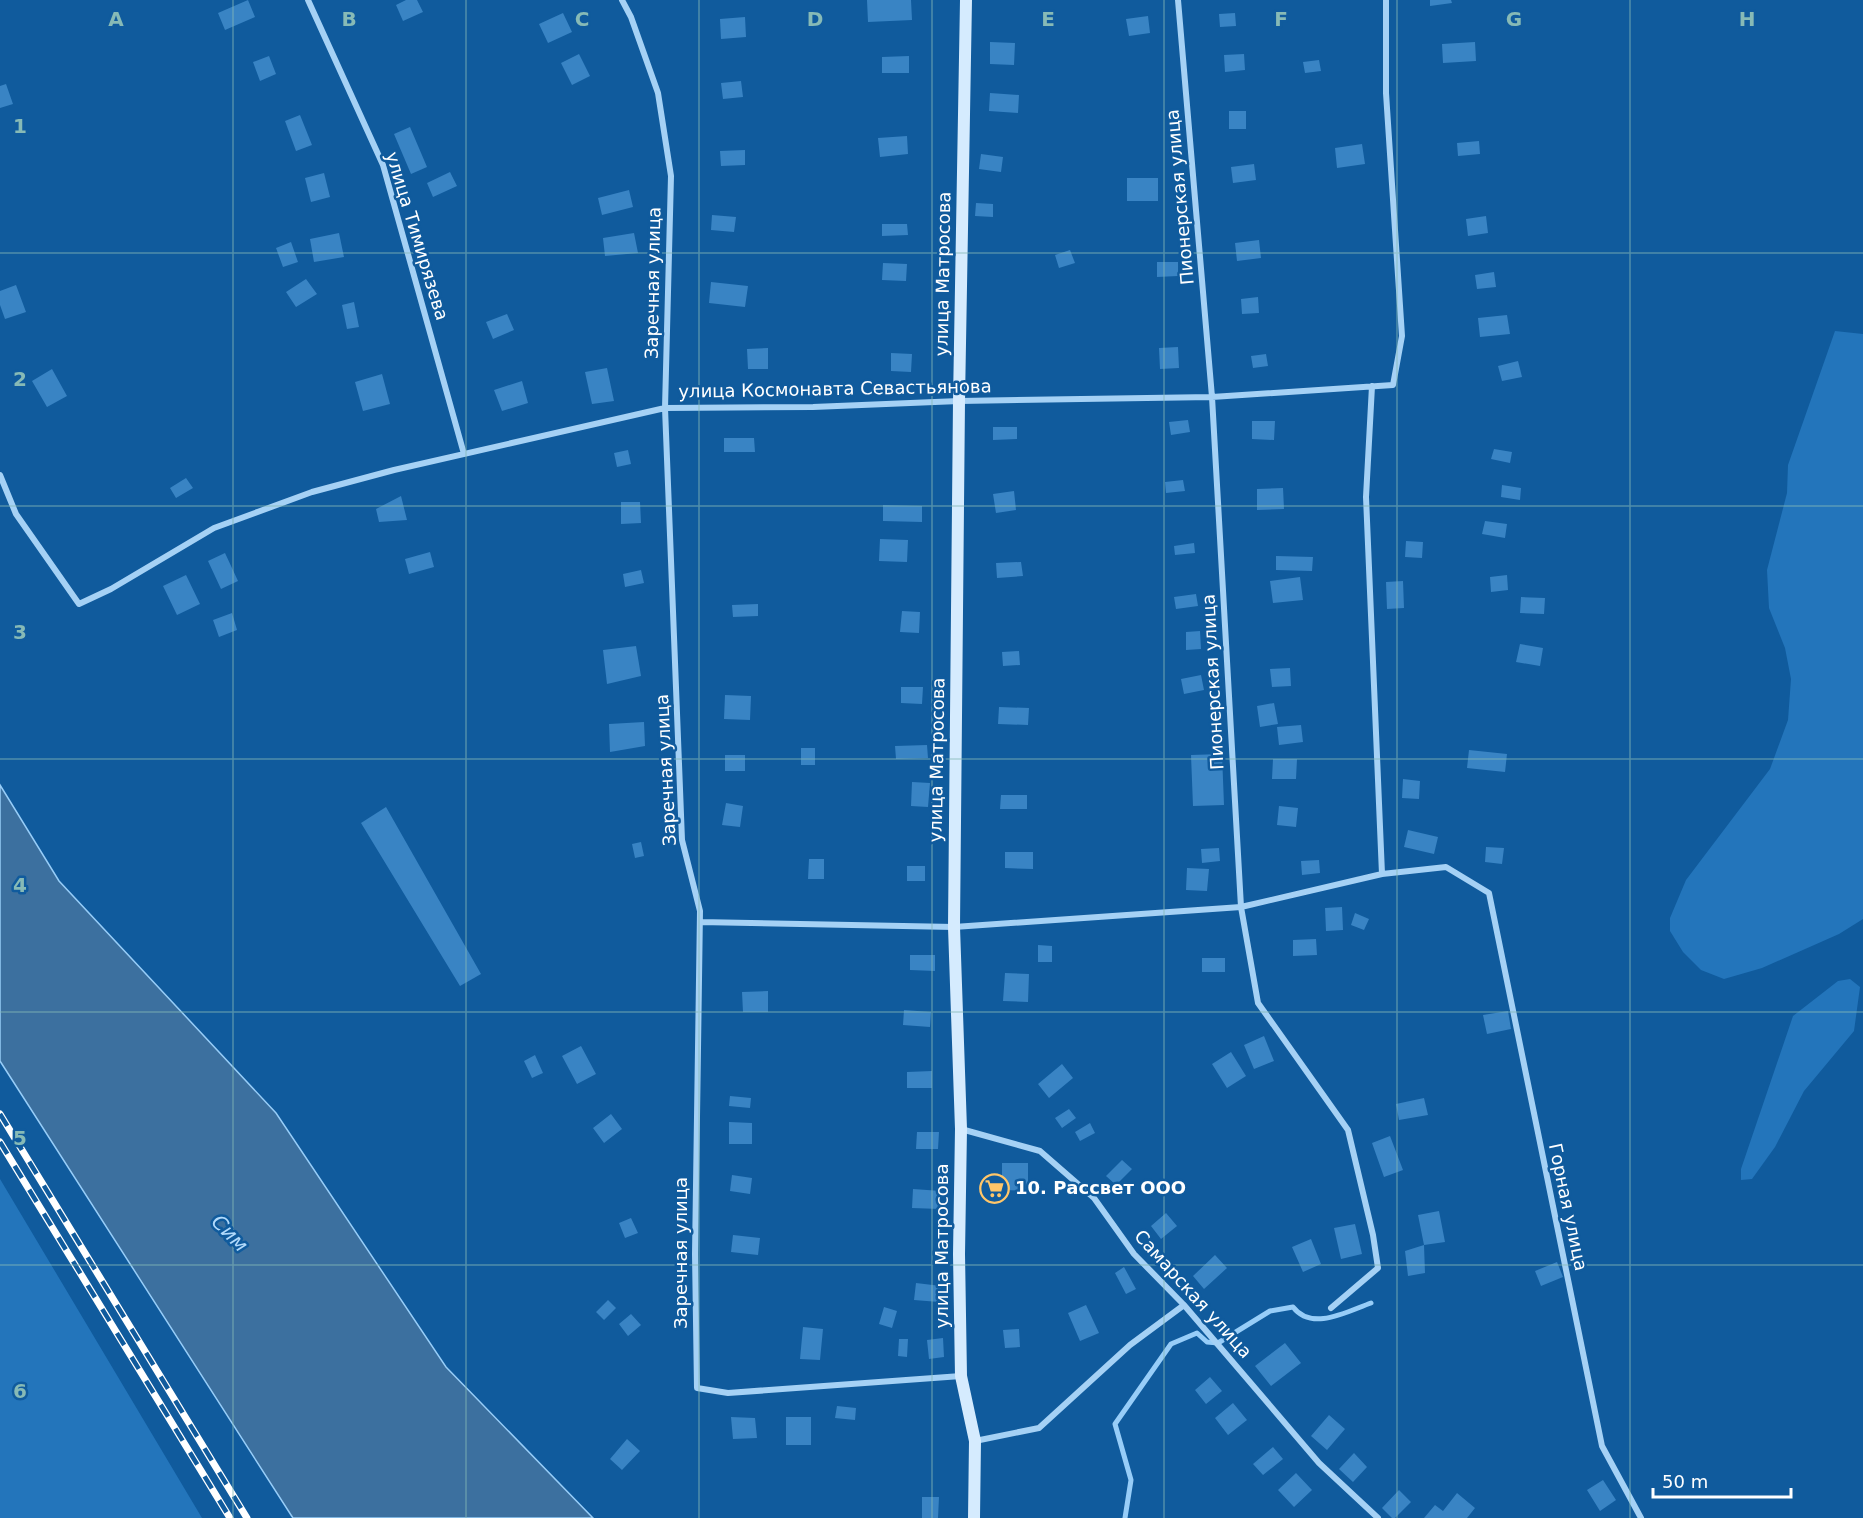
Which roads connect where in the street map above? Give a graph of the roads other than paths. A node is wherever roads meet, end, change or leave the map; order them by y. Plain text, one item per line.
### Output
1 (308, 0) edge
2 (622, 0) edge
3 (966, 0) edge
4 (1178, 0) edge
5 (1386, 0) edge
6 (1371, 386) junction
7 (1212, 396) junction
8 (959, 401) junction
9 (665, 408) junction
10 (464, 454) junction
11 (0, 475) edge
12 (1382, 874) junction
13 (1241, 907) junction
14 (700, 922) junction
15 (954, 927) junction
16 (961, 1129) junction
17 (1184, 1305) junction
18 (1331, 1308) dead end
19 (961, 1376) junction
20 (975, 1441) junction
21 (974, 1518) edge
22 (1378, 1518) edge
23 (1641, 1518) edge

1 - 10 street, улица Тимирязева
2 - 9 street, Заречная улица
3 - 8 main road, улица Матросова
4 - 7 street, Пионерская улица
5 - 6 street, улица Космонавта Севастьянова
6 - 7 street, улица Космонавта Севастьянова
6 - 12 street
7 - 8 street, улица Космонавта Севастьянова
7 - 13 street, Пионерская улица
8 - 9 street, улица Космонавта Севастьянова
8 - 15 main road, улица Матросова
9 - 10 street, улица Космонавта Севастьянова
9 - 14 street, Заречная улица
10 - 11 street, улица Космонавта Севастьянова
12 - 13 street
12 - 23 street, Горная улица
13 - 15 street
13 - 18 street, Пионерская улица
14 - 15 street
14 - 19 street, Заречная улица
15 - 16 main road, улица Матросова
16 - 17 street, Самарская улица
16 - 19 main road, улица Матросова
17 - 20 street
17 - 22 street, Самарская улица
19 - 20 main road, улица Матросова
20 - 21 main road, улица Матросова

